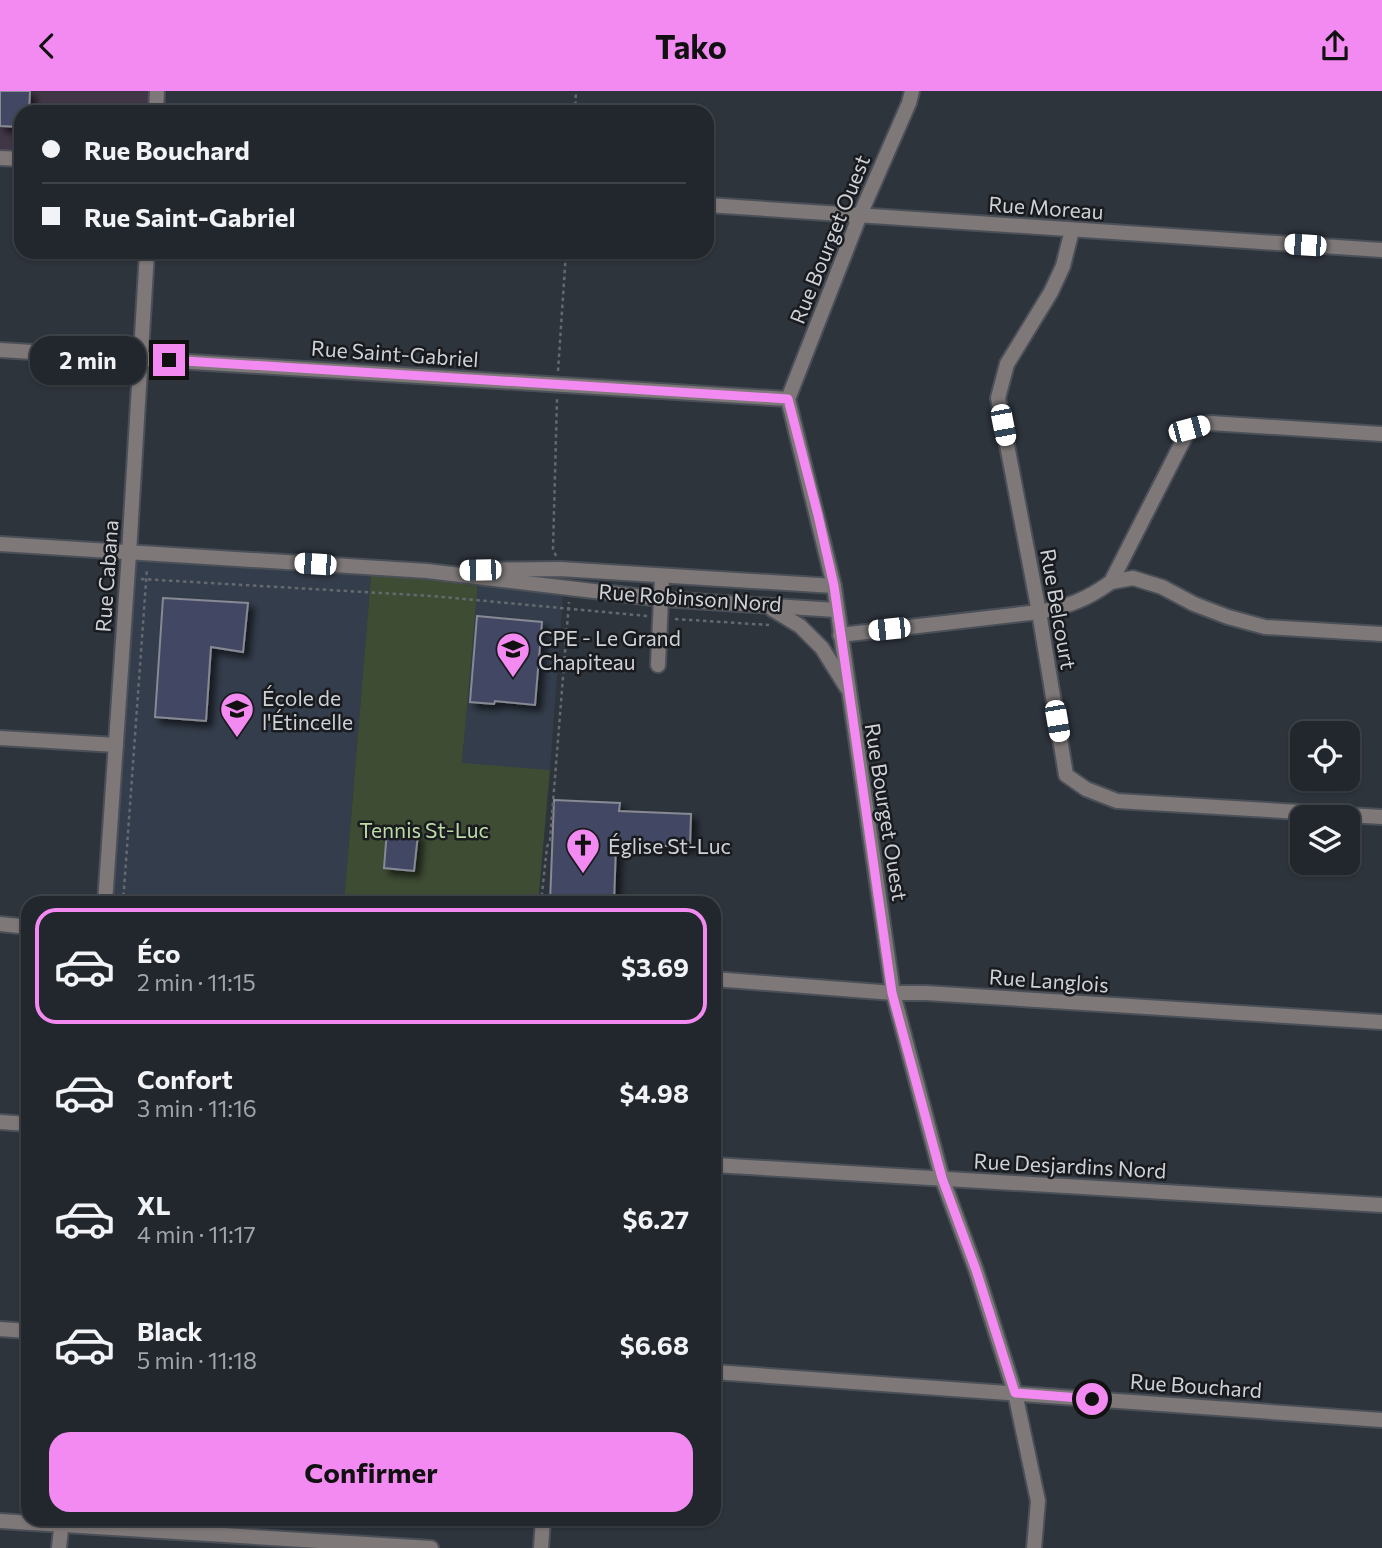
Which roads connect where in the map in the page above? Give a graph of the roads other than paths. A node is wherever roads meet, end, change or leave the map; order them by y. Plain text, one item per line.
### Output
1 (912, 91) edge
2 (714, 205) edge
3 (860, 215) junction
4 (1072, 230) junction
5 (1382, 250) edge
6 (147, 259) edge
7 (0, 350) edge
8 (141, 358) junction
9 (788, 399) junction
10 (1382, 434) edge
11 (0, 544) edge
12 (129, 553) junction
13 (427, 572) junction
14 (662, 576) junction
15 (1111, 582) junction
16 (834, 586) junction
17 (662, 599) junction
18 (768, 606) junction
19 (836, 610) junction
20 (1038, 612) junction
21 (1382, 634) edge
22 (840, 635) junction
23 (658, 665) dead end
24 (847, 688) junction
25 (0, 738) edge
26 (116, 745) junction
27 (1382, 817) edge
28 (105, 896) edge
29 (0, 924) edge
30 (21, 926) edge
31 (721, 980) edge
32 (892, 993) junction
33 (1382, 1022) edge
34 (0, 1122) edge
35 (21, 1124) edge
36 (721, 1165) edge
37 (942, 1178) junction
38 (1382, 1205) edge
39 (0, 1329) edge
40 (21, 1330) edge
41 (721, 1372) edge
42 (1015, 1393) junction
43 (1382, 1420) edge
44 (0, 1521) edge
45 (21, 1521) edge
46 (61, 1526) edge
47 (118, 1526) edge
48 (543, 1526) edge
49 (60, 1548) edge
50 (431, 1548) edge
51 (541, 1548) edge
52 (1034, 1548) edge

1 - 3 street, Rue Bourget Ouest
2 - 3 street, Rue Moreau
3 - 4 street, Rue Moreau
3 - 9 street, Rue Bourget Ouest
4 - 5 street, Rue Moreau
4 - 20 street, Rue Belcourt
6 - 8 street, Rue Cabana
7 - 8 street, Rue Saint-Gabriel
8 - 9 street, Rue Saint-Gabriel
8 - 12 street, Rue Cabana
9 - 16 street, Rue Bourget Ouest
10 - 15 street
11 - 12 street, Rue Robinson Nord
12 - 13 street, Rue Robinson Nord
12 - 26 street, Rue Cabana
13 - 14 street, Rue Robinson Nord
13 - 17 street, Rue Robinson Nord
14 - 16 street, Rue Robinson Nord
14 - 17 street
15 - 20 street
15 - 21 street
16 - 19 street, Rue Bourget Ouest
17 - 18 street, Rue Robinson Nord
17 - 23 street
18 - 19 street, Rue Robinson Nord
18 - 24 street
19 - 22 street, Rue Bourget Ouest
20 - 22 street
20 - 27 street, Rue Belcourt
22 - 24 street, Rue Bourget Ouest
24 - 32 street, Rue Bourget Ouest
25 - 26 street
26 - 28 street, Rue Cabana
29 - 30 street
31 - 32 street, Rue Langlois
32 - 33 street, Rue Langlois
32 - 37 street, Rue Bourget Ouest
34 - 35 street
36 - 37 street, Rue Desjardins Nord
37 - 38 street, Rue Desjardins Nord
37 - 42 street, Rue Bourget Ouest
39 - 40 street
41 - 42 street, Rue Bouchard
42 - 43 street, Rue Bouchard
42 - 52 street, Rue Bourget Ouest
44 - 45 street
46 - 49 street
47 - 50 street
48 - 51 street

